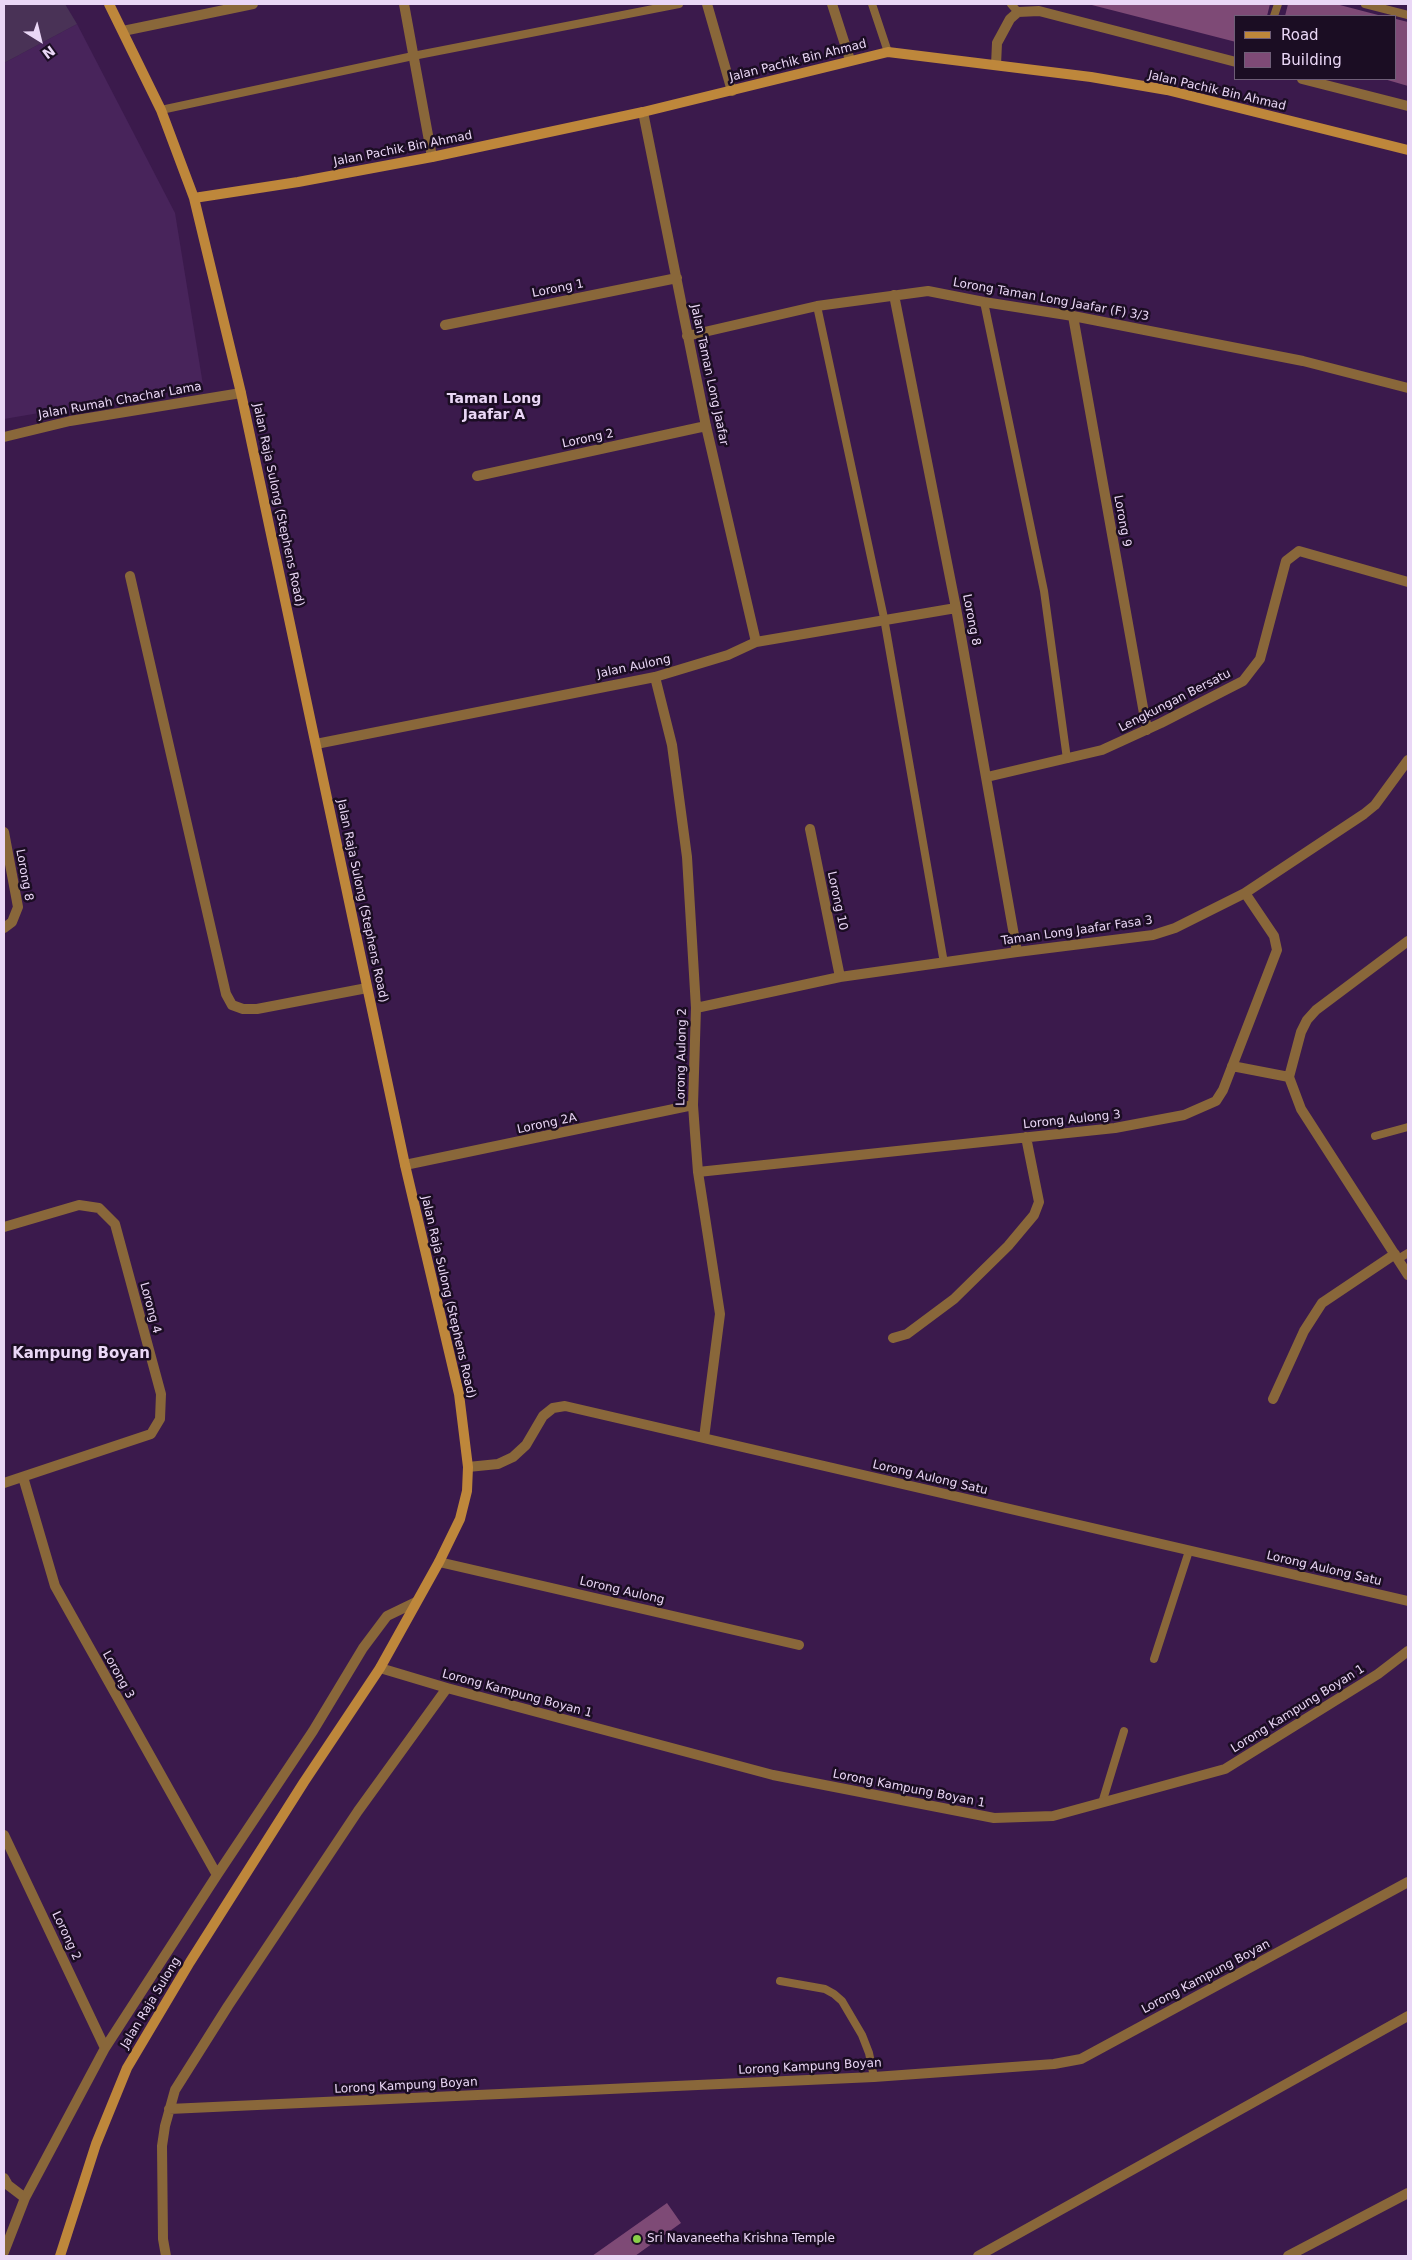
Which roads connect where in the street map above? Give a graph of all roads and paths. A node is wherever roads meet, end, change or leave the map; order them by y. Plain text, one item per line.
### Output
1 (109, 4) edge
2 (253, 4) edge
3 (404, 4) edge
4 (680, 4) edge
5 (707, 4) edge
6 (832, 4) edge
7 (872, 4) edge
8 (1365, 4) edge
9 (1040, 7) edge
10 (1015, 8) edge
11 (1408, 14) edge
12 (123, 31) junction
13 (888, 52) junction
14 (413, 56) junction
15 (850, 60) junction
16 (1234, 61) edge
17 (996, 65) junction
18 (1306, 80) edge
19 (732, 91) junction
20 (1408, 106) edge
21 (161, 110) junction
22 (644, 112) junction
23 (1408, 150) edge
24 (432, 157) junction
25 (194, 198) junction
26 (677, 278) junction
27 (894, 295) junction
28 (984, 302) junction
29 (817, 306) junction
30 (1073, 316) junction
31 (445, 325) dead end
32 (687, 336) junction
33 (1408, 388) edge
34 (241, 393) junction
35 (706, 426) junction
36 (4, 437) edge
37 (477, 476) dead end
38 (130, 576) dead end
39 (1408, 582) edge
40 (956, 608) junction
41 (884, 618) junction
42 (756, 642) junction
43 (655, 677) junction
44 (1146, 730) junction
45 (316, 744) junction
46 (1067, 759) junction
47 (1408, 760) edge
48 (987, 777) junction
49 (810, 829) dead end
50 (4, 832) edge
51 (1245, 893) junction
52 (8, 925) edge
53 (1408, 942) edge
54 (1017, 952) junction
55 (944, 962) junction
56 (840, 978) junction
57 (367, 988) junction
58 (696, 1008) junction
59 (1232, 1066) junction
60 (1289, 1077) junction
61 (693, 1106) junction
62 (1408, 1127) edge
63 (1375, 1136) dead end
64 (1026, 1137) junction
65 (405, 1165) junction
66 (698, 1172) junction
67 (4, 1227) edge
68 (1408, 1253) edge
69 (1397, 1257) junction
70 (1408, 1275) edge
71 (893, 1338) dead end
72 (1273, 1399) dead end
73 (704, 1438) junction
74 (468, 1466) junction
75 (23, 1477) junction
76 (4, 1483) edge
77 (1189, 1551) junction
78 (439, 1562) junction
79 (1408, 1601) edge
80 (416, 1602) junction
81 (799, 1645) dead end
82 (1408, 1651) edge
83 (1154, 1659) dead end
84 (380, 1668) junction
85 (447, 1688) junction
86 (1124, 1731) dead end
87 (304, 1782) joint
88 (1102, 1803) junction
89 (4, 1835) edge
90 (217, 1875) junction
91 (1408, 1882) edge
92 (780, 1981) dead end
93 (1408, 2016) edge
94 (105, 2048) junction
95 (874, 2076) junction
96 (169, 2109) junction
97 (4, 2178) edge
98 (1408, 2193) edge
99 (25, 2198) junction
100 (4, 2252) edge
101 (60, 2256) edge
102 (166, 2256) edge
103 (978, 2256) edge
104 (1288, 2256) edge

1 - 12 street, Jalan Raja Sulong (Stephens Road)
2 - 12 street
3 - 14 street
4 - 14 lane
5 - 19 street
6 - 15 street
7 - 13 lane
8 - 11 lane
9 - 10 street
9 - 16 street
10 - 17 street
12 - 21 street, Jalan Raja Sulong (Stephens Road)
13 - 15 street, Jalan Pachik Bin Ahmad
13 - 17 street, Jalan Pachik Bin Ahmad
14 - 21 lane
14 - 24 street
15 - 19 street, Jalan Pachik Bin Ahmad
17 - 23 street, Jalan Pachik Bin Ahmad
18 - 20 street
19 - 22 street, Jalan Pachik Bin Ahmad
21 - 25 street, Jalan Raja Sulong (Stephens Road)
22 - 24 street, Jalan Pachik Bin Ahmad
22 - 26 street, Jalan Taman Long Jaafar
24 - 25 street, Jalan Pachik Bin Ahmad
25 - 34 street, Jalan Raja Sulong (Stephens Road)
26 - 31 street, Lorong 1
26 - 32 street, Jalan Taman Long Jaafar
27 - 28 street, Lorong Taman Long Jaafar (F) 3/3
27 - 29 street, Lorong Taman Long Jaafar (F) 3/3
27 - 40 street, Lorong 8
28 - 30 street, Lorong Taman Long Jaafar (F) 3/3
28 - 46 lane
29 - 32 street, Lorong Taman Long Jaafar (F) 3/3
29 - 41 lane
30 - 33 street, Lorong Taman Long Jaafar (F) 3/3
30 - 44 street, Lorong 9
32 - 35 street, Jalan Taman Long Jaafar
34 - 36 street, Jalan Rumah Chachar Lama
34 - 45 street, Jalan Raja Sulong (Stephens Road)
35 - 37 street, Lorong 2
35 - 42 street, Jalan Taman Long Jaafar
38 - 57 street
39 - 44 street, Lengkungan Bersatu
40 - 41 street, Jalan Aulong
40 - 48 street, Lorong 8
41 - 42 street, Jalan Aulong
41 - 55 lane
42 - 43 street, Jalan Aulong
43 - 45 street, Jalan Aulong
43 - 58 street, Lorong Aulong 2
44 - 46 street, Lengkungan Bersatu
45 - 57 street, Jalan Raja Sulong (Stephens Road)
46 - 48 street, Lengkungan Bersatu
47 - 51 street, Taman Long Jaafar Fasa 3
48 - 54 street, Lorong 8
49 - 56 street, Lorong 10
50 - 52 street, Lorong 8
51 - 54 street, Taman Long Jaafar Fasa 3
51 - 59 street, Lorong Aulong 3
53 - 60 street
54 - 55 street, Taman Long Jaafar Fasa 3
55 - 56 street, Taman Long Jaafar Fasa 3
56 - 58 street, Taman Long Jaafar Fasa 3
57 - 65 street, Jalan Raja Sulong (Stephens Road)
58 - 61 street, Lorong Aulong 2
59 - 60 street
59 - 64 street, Lorong Aulong 3
60 - 69 street
61 - 65 street, Lorong 2A
61 - 66 street, Lorong Aulong 2
62 - 63 lane
64 - 66 street, Lorong Aulong 3
64 - 71 street
65 - 74 street, Jalan Raja Sulong (Stephens Road)
66 - 73 street, Lorong Aulong 2
67 - 75 street, Lorong 4
68 - 69 lane
69 - 70 street
69 - 72 street
73 - 74 street, Lorong Aulong Satu
73 - 77 street, Lorong Aulong Satu
74 - 78 street, Jalan Raja Sulong (Stephens Road)
75 - 76 street, Lorong 4
75 - 90 street, Lorong 3
77 - 79 street, Lorong Aulong Satu
77 - 83 lane
78 - 80 street, Jalan Raja Sulong (Stephens Road)
78 - 81 street, Lorong Aulong
80 - 84 street, Jalan Raja Sulong (Stephens Road)
80 - 90 street
82 - 88 street, Lorong Kampung Boyan 1
84 - 85 street, Lorong Kampung Boyan 1
84 - 87 street, Jalan Raja Sulong (Stephens Road)
85 - 88 street, Lorong Kampung Boyan 1
85 - 96 street
86 - 88 lane
87 - 101 street, Jalan Raja Sulong
89 - 94 street, Lorong 2
90 - 94 street
91 - 95 street, Lorong Kampung Boyan
92 - 95 lane
93 - 103 street
94 - 99 street
95 - 96 street, Lorong Kampung Boyan
96 - 102 street
97 - 99 street
98 - 104 street
99 - 100 street

